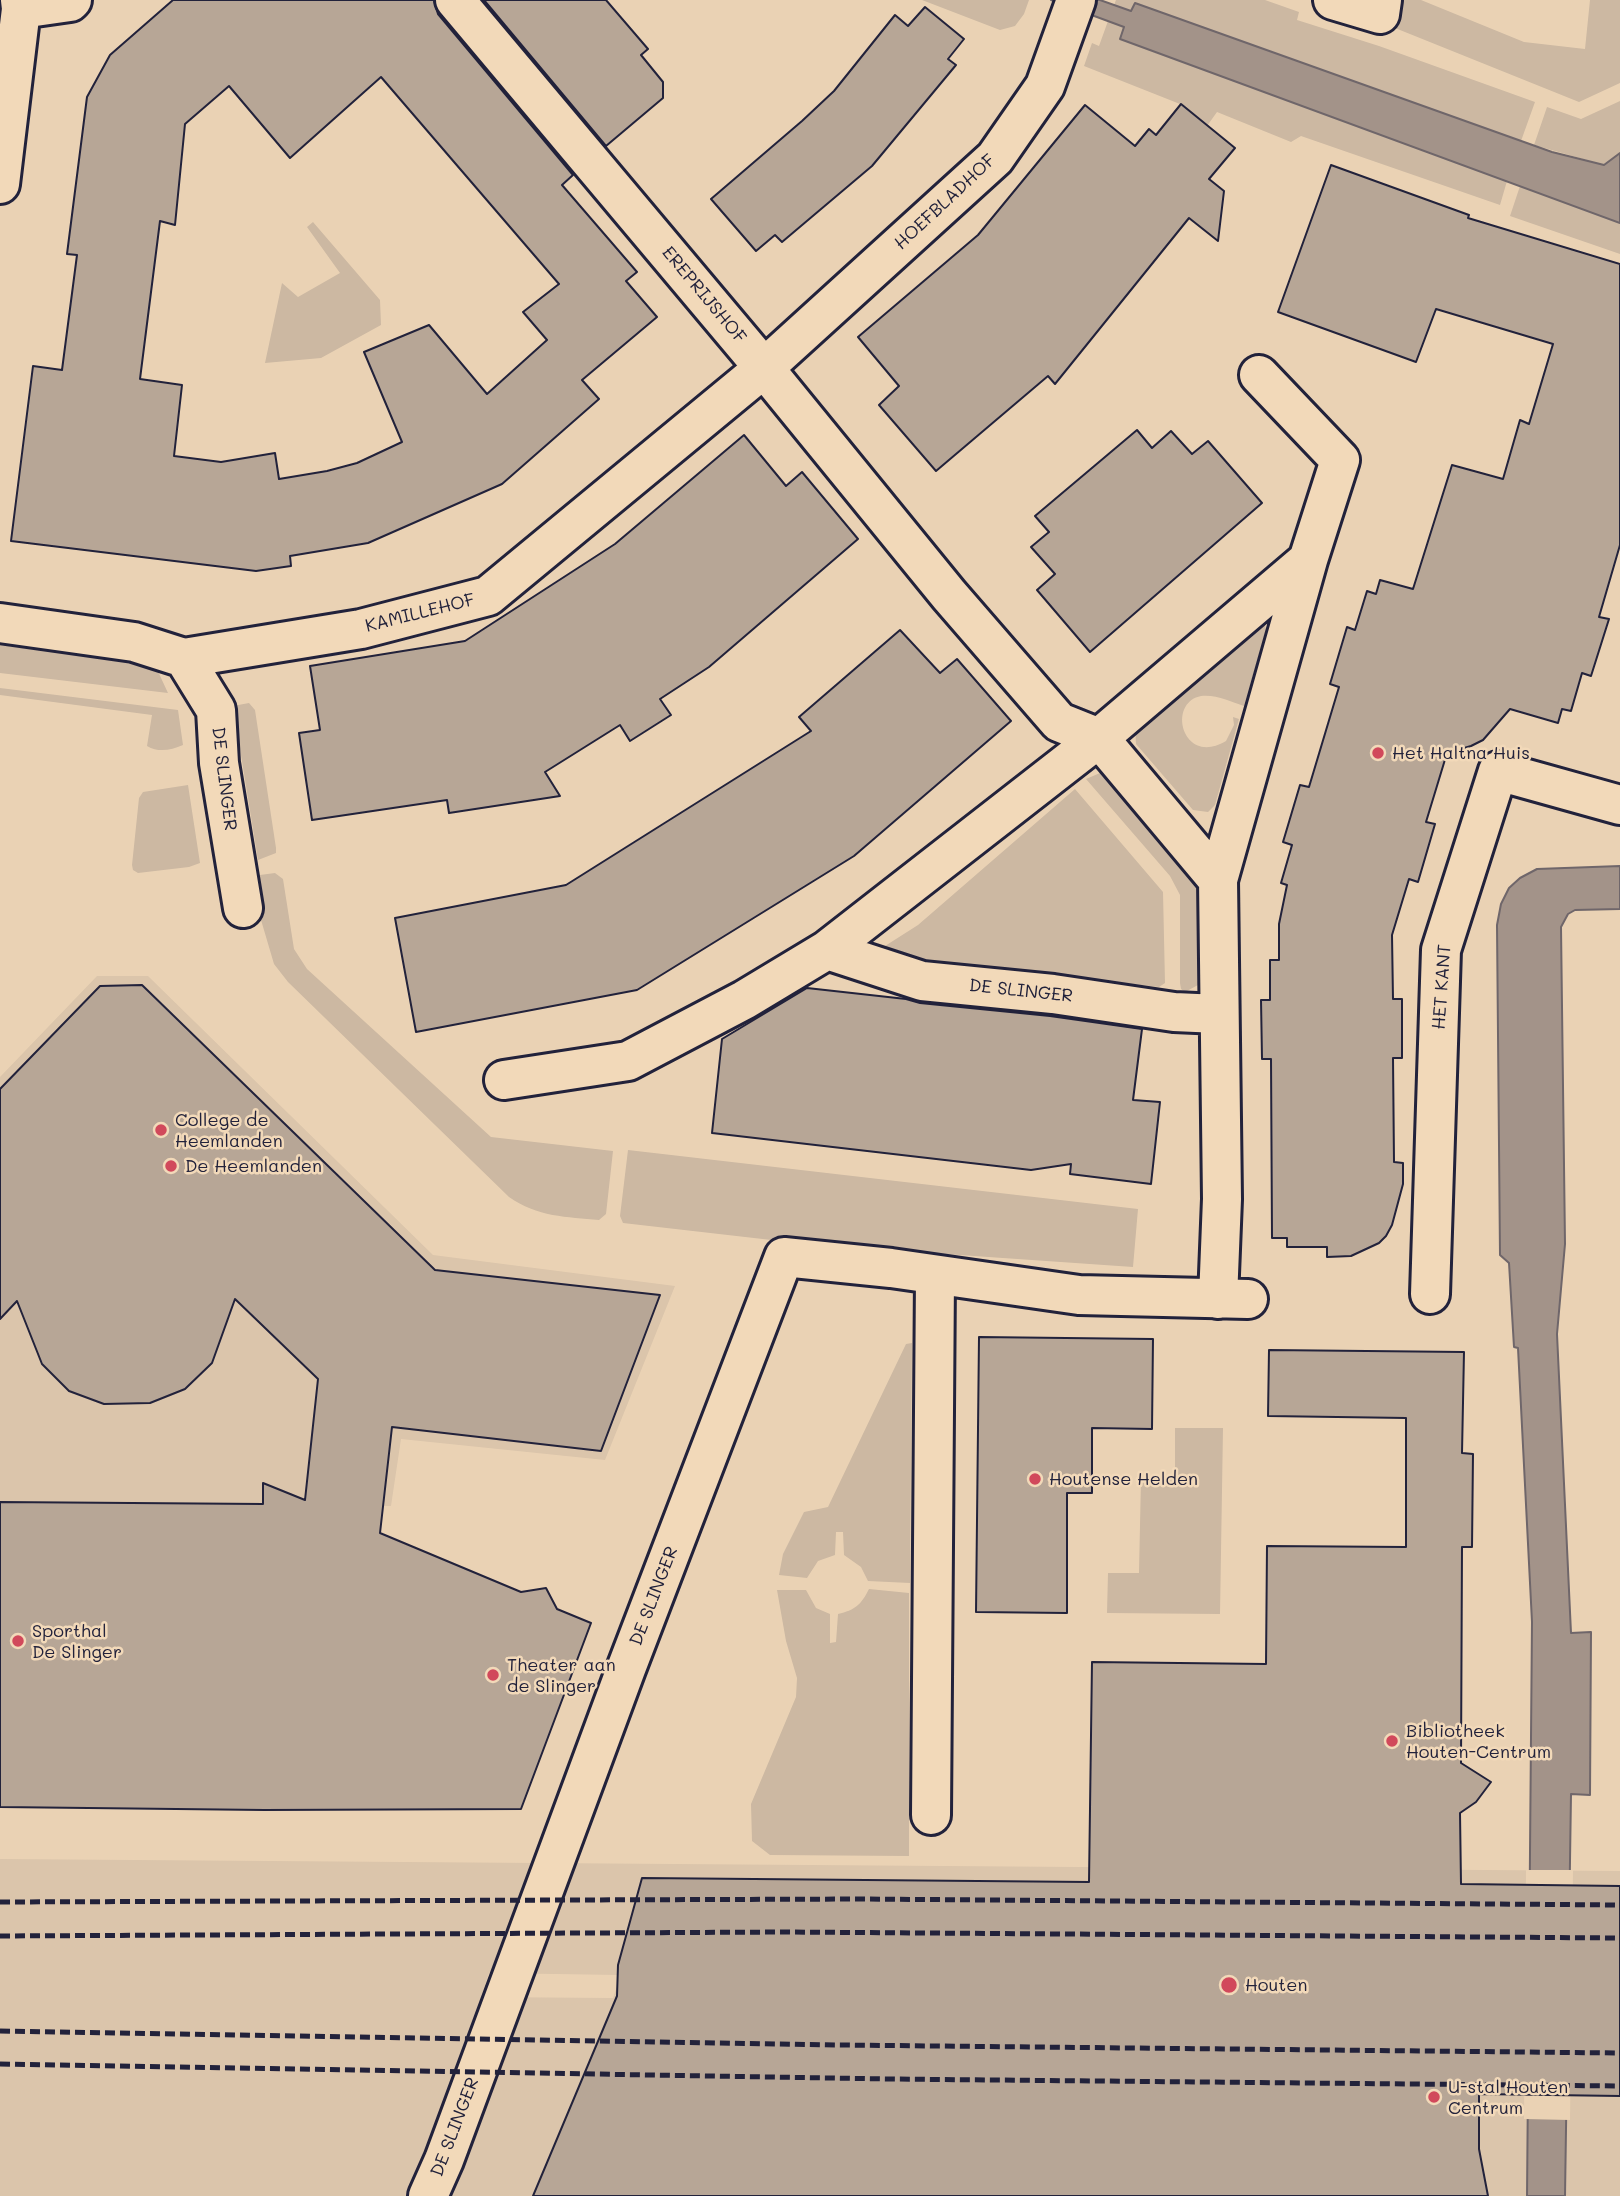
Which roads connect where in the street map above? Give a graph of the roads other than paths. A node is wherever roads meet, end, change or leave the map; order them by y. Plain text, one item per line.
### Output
1 (72, 0) edge
2 (455, 0) edge
3 (1076, 0) edge
4 (1333, 0) edge
5 (1382, 0) edge
6 (21, 5) edge
7 (0, 184) edge
8 (764, 368) junction
9 (1259, 375) dead end
10 (1308, 560) junction
11 (0, 623) edge
12 (184, 658) junction
13 (1099, 738) junction
14 (1620, 805) edge
15 (1218, 880) junction
16 (243, 908) dead end
17 (827, 950) junction
18 (1219, 1014) junction
19 (504, 1080) dead end
20 (935, 1276) junction
21 (1430, 1294) dead end
22 (931, 1815) dead end
23 (428, 2196) edge

1 - 6 street
2 - 8 street, EREPRIJSHOF
3 - 8 street, HOEFBLADHOF
4 - 5 street
6 - 7 street
8 - 12 street, KAMILLEHOF
8 - 13 street, EREPRIJSHOF
9 - 10 street, DE SLINGER
10 - 13 street
10 - 15 street, DE SLINGER
11 - 12 street, KAMILLEHOF
12 - 16 street, DE SLINGER
13 - 15 street
13 - 17 street
14 - 21 street, HET KANT
15 - 18 street, DE SLINGER
17 - 18 street, DE SLINGER
17 - 19 street
18 - 20 street, DE SLINGER
20 - 22 street
20 - 23 street, DE SLINGER

